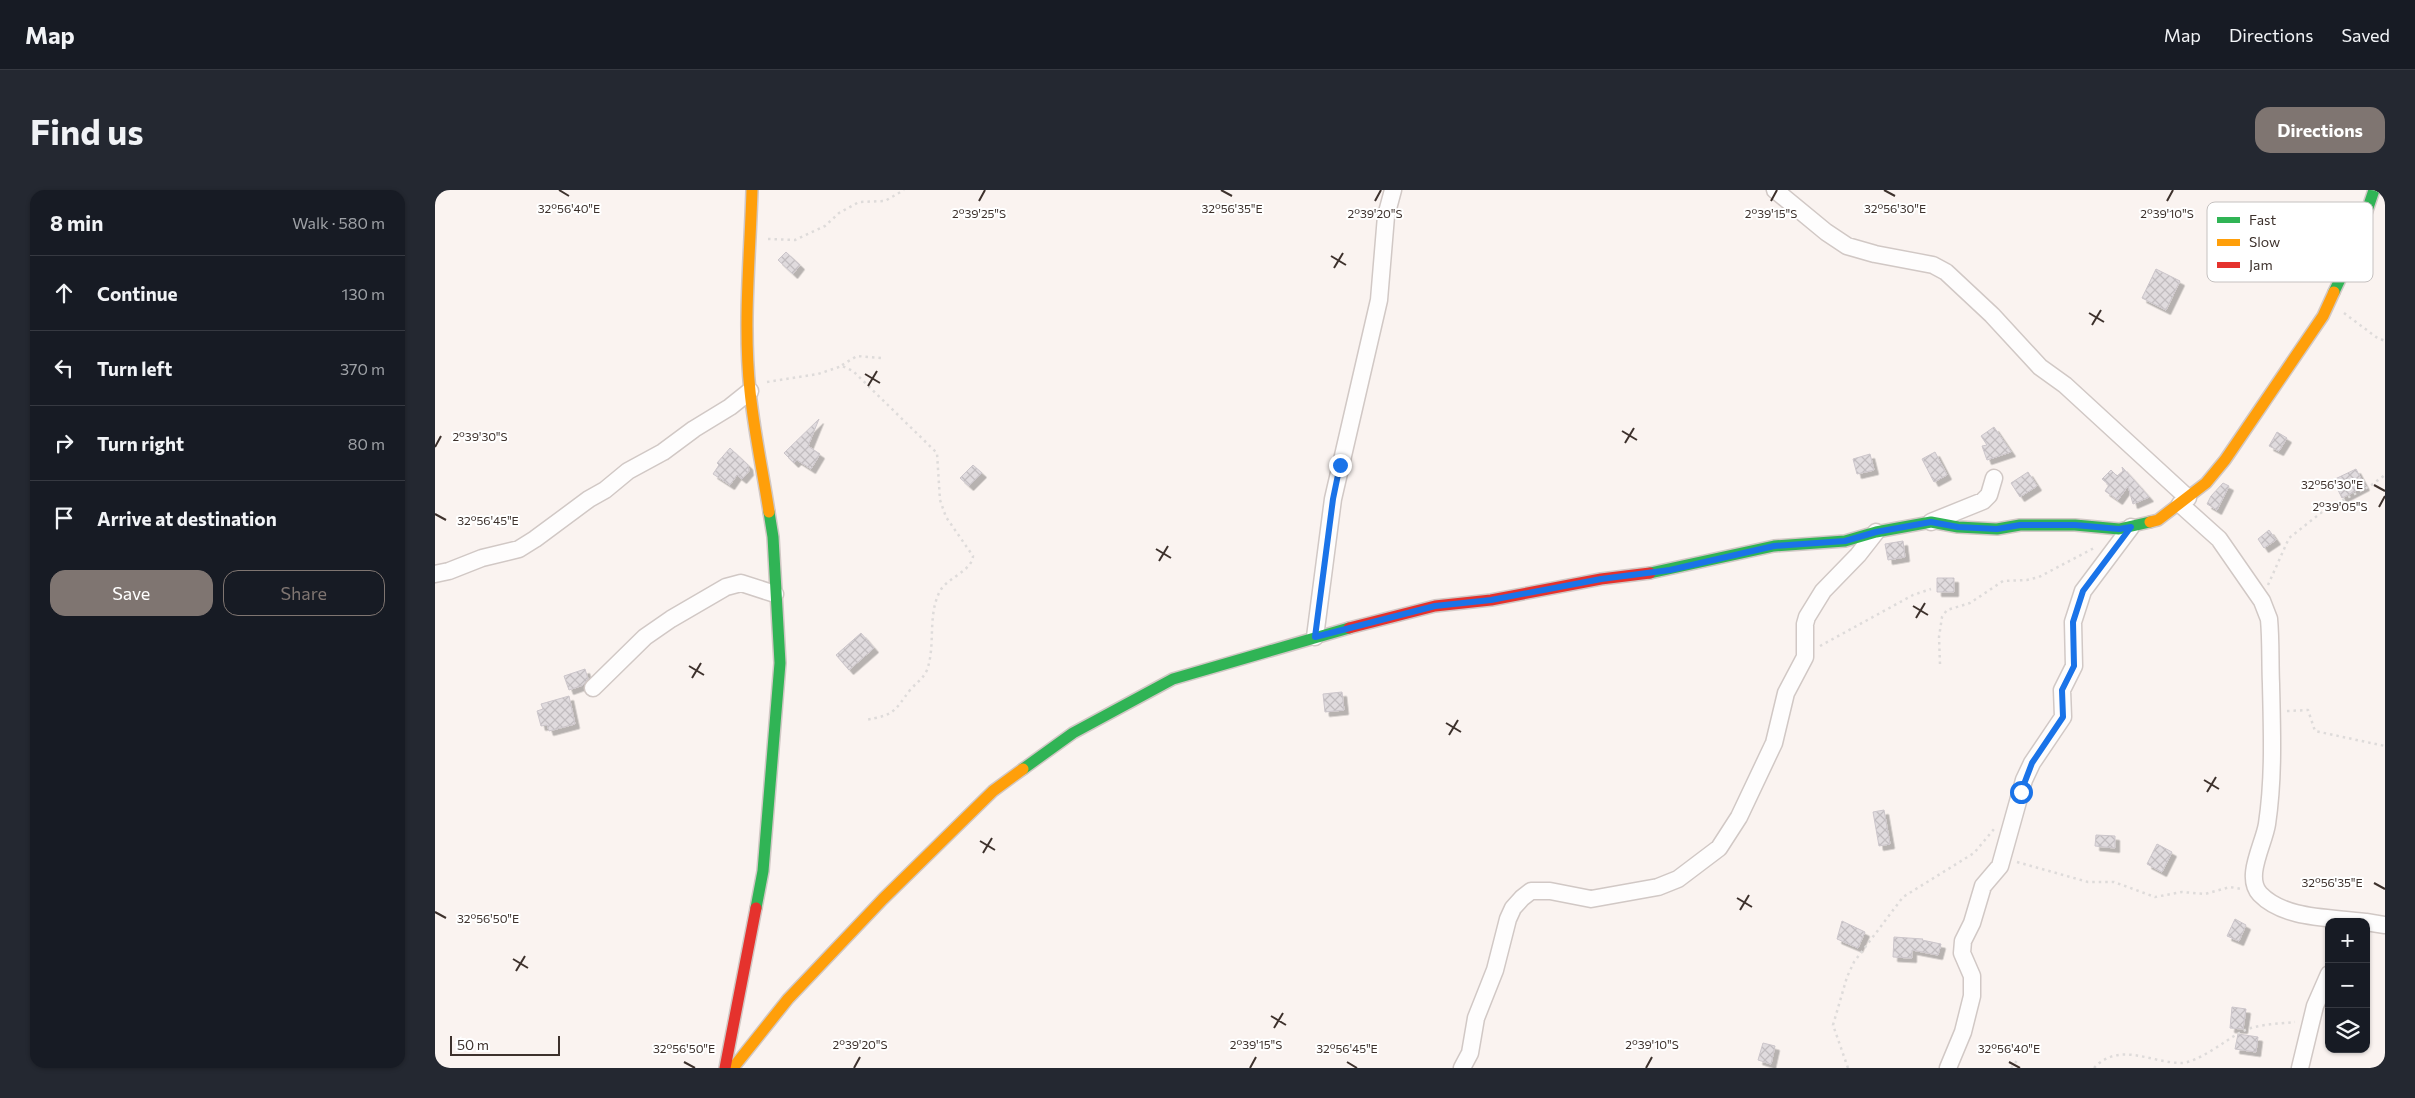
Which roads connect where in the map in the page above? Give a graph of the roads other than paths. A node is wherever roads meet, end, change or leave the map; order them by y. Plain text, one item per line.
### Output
1 (752, 190) edge
2 (1393, 190) edge
3 (1775, 190) edge
4 (2374, 190) edge
5 (2370, 202) edge
6 (2340, 282) edge
7 (750, 391) junction
8 (1994, 478) dead end
9 (2184, 501) junction
10 (1931, 522) junction
11 (2131, 527) junction
12 (1876, 532) junction
13 (435, 574) edge
14 (775, 594) junction
15 (1315, 637) junction
16 (593, 688) dead end
17 (2328, 918) edge
18 (2370, 922) edge
19 (2385, 924) edge
20 (2325, 984) edge
21 (725, 1068) edge
22 (733, 1068) edge
23 (1462, 1068) edge
24 (1947, 1068) edge
25 (2300, 1068) edge

1 - 7 street
2 - 15 street
3 - 9 street
4 - 5 street
6 - 9 street
7 - 13 street
7 - 14 street
8 - 10 street
9 - 11 street
9 - 17 street
10 - 11 street
10 - 12 street
11 - 24 street
12 - 15 street
12 - 23 street
14 - 16 street
14 - 21 street
15 - 22 street
18 - 19 street
20 - 25 street

